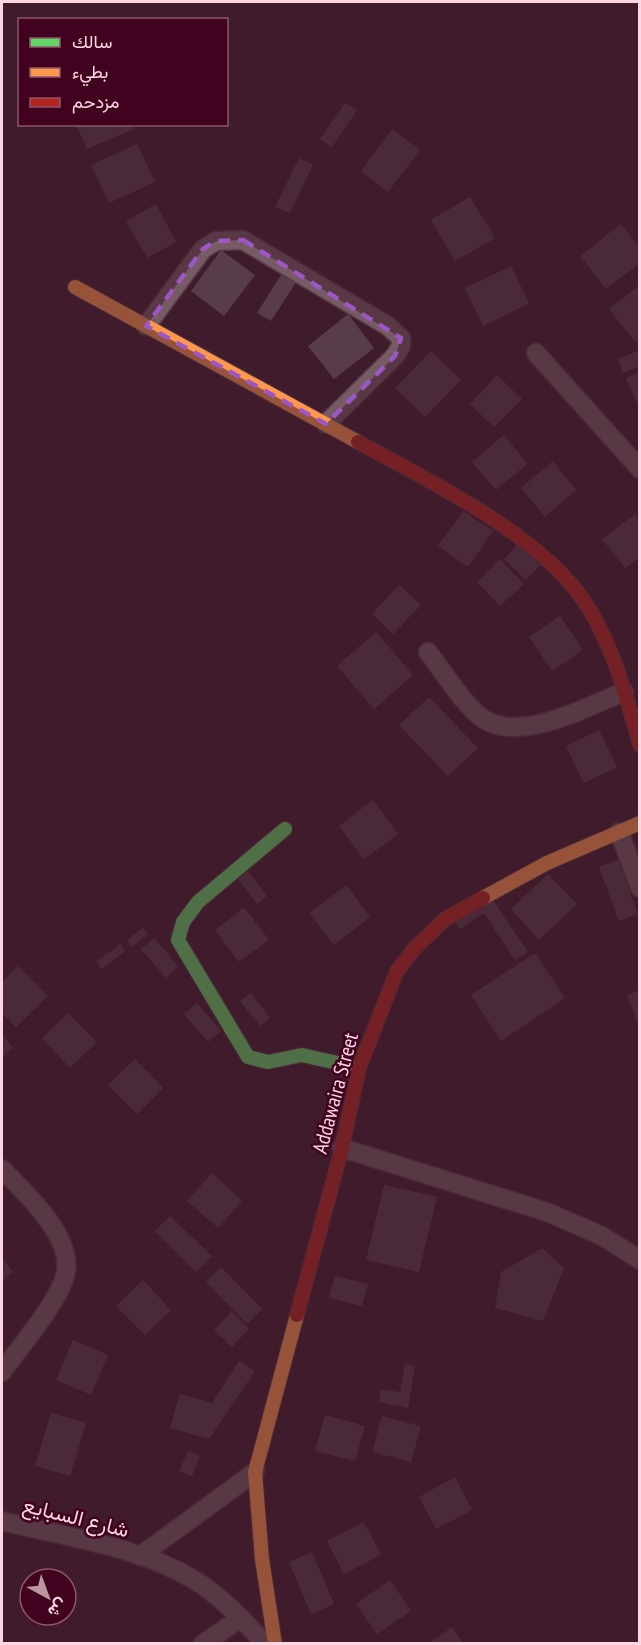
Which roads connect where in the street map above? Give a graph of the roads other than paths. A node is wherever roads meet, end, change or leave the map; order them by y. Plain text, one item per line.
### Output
1 (75, 287) dead end
2 (146, 326) junction
3 (536, 353) dead end
4 (326, 424) junction
5 (639, 469) edge
6 (428, 652) dead end
7 (624, 692) junction
8 (639, 745) edge
9 (639, 823) edge
10 (285, 829) dead end
11 (619, 832) junction
12 (639, 888) edge
13 (359, 1068) junction
14 (342, 1148) junction
15 (2, 1168) edge
16 (639, 1260) edge
17 (2, 1372) edge
18 (255, 1472) junction
19 (2, 1521) edge
20 (140, 1556) junction
21 (241, 1618) junction
22 (203, 1644) edge
23 (265, 1644) edge
24 (275, 1644) edge

1 - 2 street
2 - 4 street
2 - 4 street
3 - 5 street
4 - 7 street
6 - 7 street
7 - 8 street
9 - 11 street, Addawaira Street
10 - 13 street
11 - 12 street
11 - 13 street, Addawaira Street
13 - 14 street, Addawaira Street
14 - 16 street
14 - 18 street, Addawaira Street
15 - 17 street
18 - 20 street
18 - 24 street, Addawaira Street
19 - 20 street, شارع السبايع
20 - 21 street, شارع السبايع
21 - 22 street
21 - 23 street, شارع السبايع

